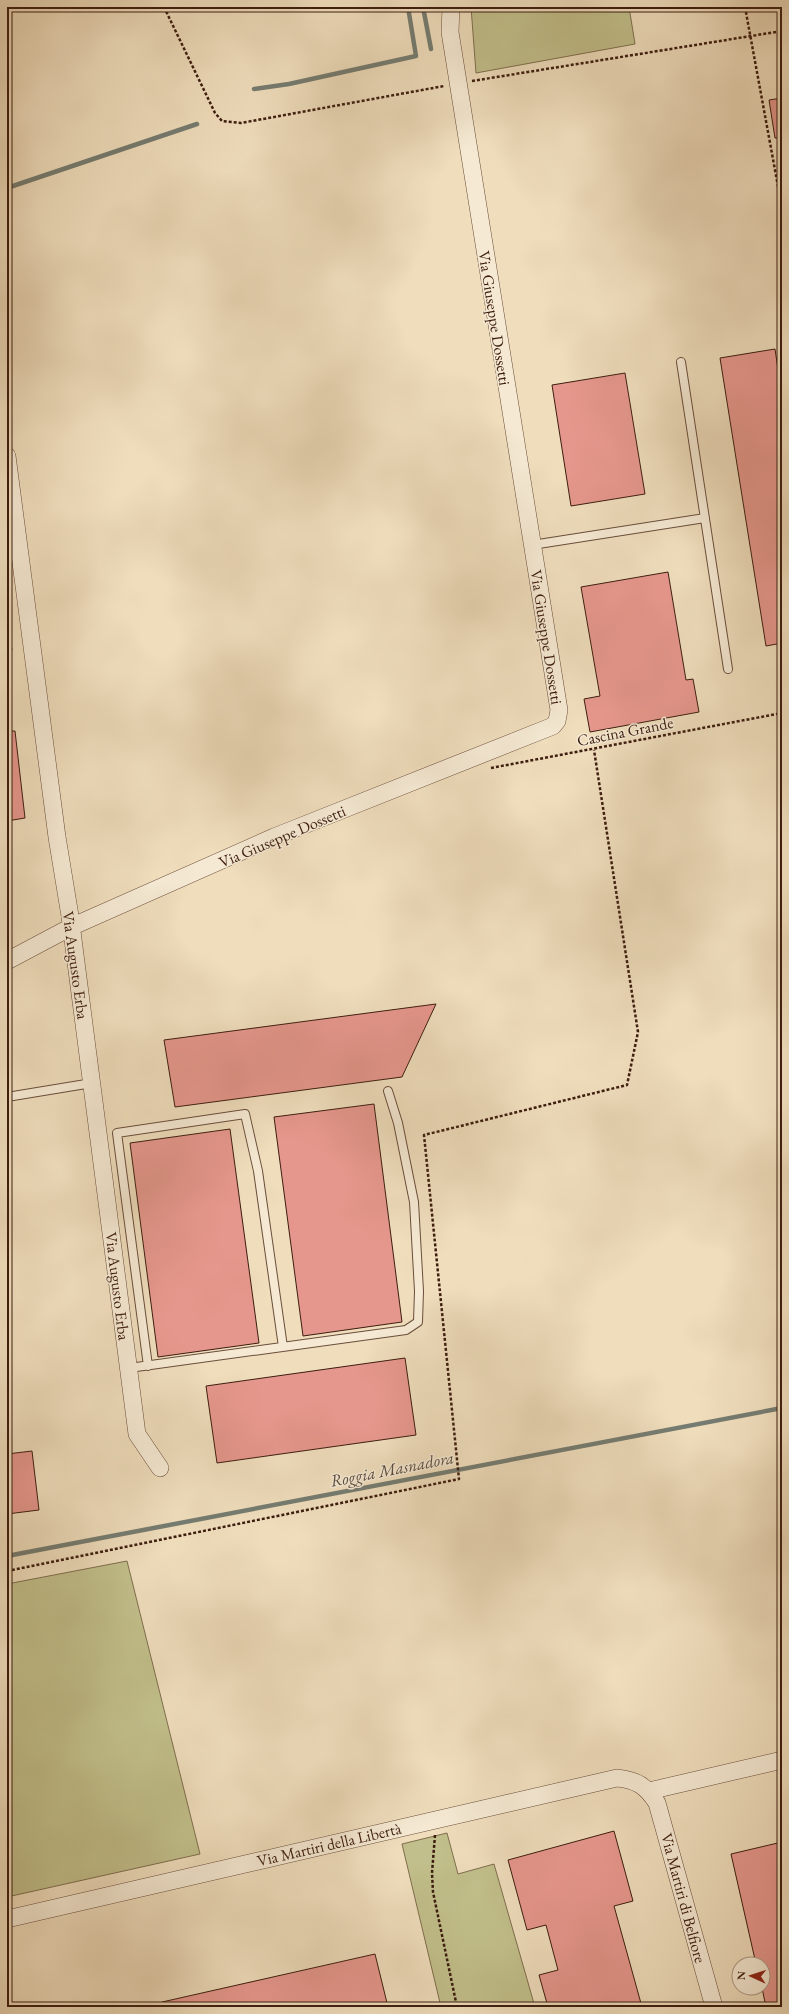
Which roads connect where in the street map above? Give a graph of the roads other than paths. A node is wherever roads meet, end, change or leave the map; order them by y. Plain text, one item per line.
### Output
1 (442, 7) edge
2 (451, 7) edge
3 (450, 32) junction
4 (681, 362) dead end
5 (7, 456) edge
6 (705, 518) junction
7 (532, 545) junction
8 (728, 669) dead end
9 (72, 927) junction
10 (7, 961) edge
11 (92, 1083) junction
12 (388, 1091) dead end
13 (7, 1097) edge
14 (283, 1347) junction
15 (148, 1366) junction
16 (129, 1368) junction
17 (160, 1468) dead end
18 (782, 1760) edge
19 (649, 1791) junction
20 (7, 1919) edge
21 (714, 2007) edge

1 - 3 street, Via Giuseppe Dossetti
2 - 3 street, Via Giuseppe Dossetti
3 - 7 street, Via Giuseppe Dossetti
4 - 6 lane
5 - 9 street, Via Augusto Erba
6 - 7 lane
6 - 8 lane
7 - 9 street, Via Giuseppe Dossetti
9 - 10 street, Via Giuseppe Dossetti
9 - 11 street, Via Augusto Erba
11 - 13 lane
11 - 16 street, Via Augusto Erba
12 - 14 lane
14 - 15 lane
14 - 15 lane
15 - 16 lane
16 - 17 street, Via Augusto Erba
18 - 19 street
19 - 20 street, Via Martiri della Libertà
19 - 21 street, Via Martiri di Belfiore

